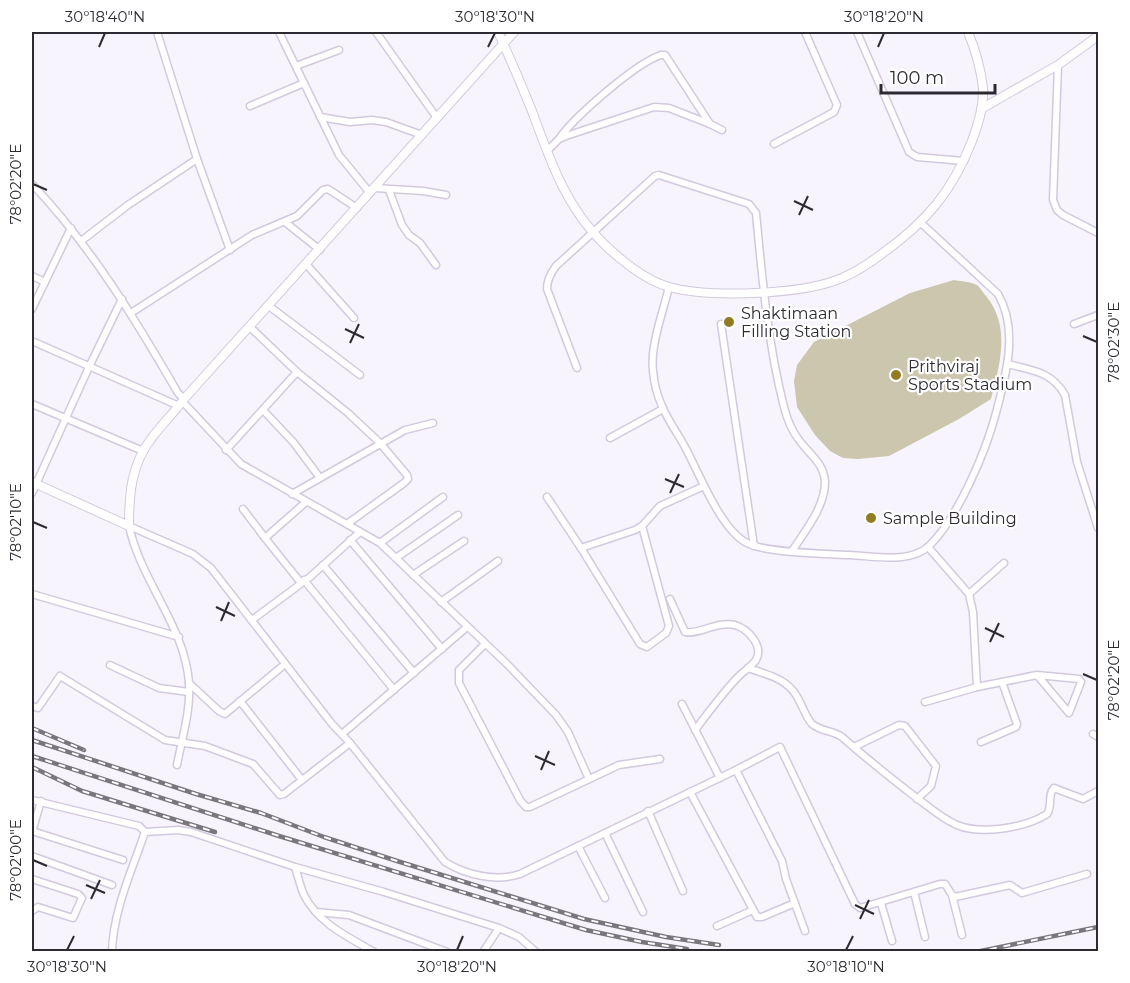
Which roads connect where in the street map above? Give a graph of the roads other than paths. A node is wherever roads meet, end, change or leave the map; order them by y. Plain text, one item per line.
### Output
1 (157, 32) edge
2 (279, 32) edge
3 (376, 32) edge
4 (498, 32) edge
5 (514, 32) edge
6 (805, 32) edge
7 (857, 32) edge
8 (968, 32) edge
9 (1098, 36) edge
10 (504, 44) junction
11 (339, 50) dead end
12 (1058, 65) junction
13 (296, 66) junction
14 (304, 83) junction
15 (250, 106) dead end
16 (981, 110) junction
17 (320, 117) junction
18 (437, 118) junction
19 (710, 124) junction
20 (722, 130) dead end
21 (422, 135) junction
22 (559, 139) junction
23 (774, 144) dead end
24 (548, 151) junction
25 (197, 159) junction
26 (964, 161) junction
27 (32, 184) edge
28 (373, 190) junction
29 (389, 190) junction
30 (446, 195) dead end
31 (357, 208) junction
32 (285, 222) junction
33 (921, 223) junction
34 (71, 228) junction
35 (592, 232) junction
36 (1098, 233) edge
37 (81, 241) junction
38 (230, 250) junction
39 (320, 250) junction
40 (306, 264) junction
41 (436, 265) dead end
42 (32, 276) edge
43 (45, 282) junction
44 (669, 287) junction
45 (764, 292) junction
46 (122, 299) junction
47 (269, 306) junction
48 (32, 309) edge
49 (131, 313) junction
50 (1098, 315) edge
51 (354, 318) dead end
52 (721, 324) dead end
53 (1074, 324) dead end
54 (250, 327) junction
55 (32, 341) edge
56 (1008, 364) junction
57 (88, 367) junction
58 (577, 368) dead end
59 (297, 372) junction
60 (360, 375) dead end
61 (182, 402) junction
62 (32, 404) edge
63 (663, 409) junction
64 (263, 410) junction
65 (65, 418) junction
66 (433, 423) dead end
67 (610, 438) dead end
68 (380, 443) junction
69 (226, 450) junction
70 (143, 451) junction
71 (320, 478) junction
72 (34, 483) edge
73 (704, 486) junction
74 (32, 494) edge
75 (292, 494) junction
76 (442, 497) dead end
77 (547, 497) dead end
78 (306, 502) junction
79 (243, 509) dead end
80 (458, 515) dead end
81 (347, 524) junction
82 (129, 526) junction
83 (642, 526) junction
84 (1098, 528) edge
85 (360, 531) junction
86 (265, 538) junction
87 (350, 540) junction
88 (464, 541) dead end
89 (380, 543) junction
90 (754, 546) junction
91 (928, 547) junction
92 (581, 548) junction
93 (792, 551) junction
94 (396, 558) junction
95 (498, 561) dead end
96 (1004, 563) dead end
97 (323, 565) junction
98 (413, 575) junction
99 (303, 582) junction
100 (32, 594) edge
101 (969, 594) junction
102 (670, 599) dead end
103 (441, 602) junction
104 (252, 620) junction
105 (467, 627) junction
106 (178, 637) junction
107 (485, 644) junction
108 (442, 650) junction
109 (111, 664) dead end
110 (285, 664) junction
111 (748, 668) junction
112 (414, 673) junction
113 (1036, 675) junction
114 (1002, 682) junction
115 (189, 683) junction
116 (977, 687) junction
117 (394, 690) junction
118 (189, 692) junction
119 (240, 701) junction
120 (924, 702) dead end
121 (682, 704) dead end
122 (32, 706) edge
123 (695, 730) junction
124 (342, 734) junction
125 (181, 742) junction
126 (981, 742) dead end
127 (350, 743) junction
128 (854, 747) junction
129 (660, 759) dead end
130 (177, 765) dead end
131 (736, 770) junction
132 (589, 778) junction
133 (720, 778) junction
134 (302, 780) junction
135 (1098, 791) edge
136 (690, 792) junction
137 (917, 799) junction
138 (32, 800) edge
139 (41, 801) junction
140 (648, 811) junction
141 (144, 830) junction
142 (32, 831) edge
143 (605, 833) junction
144 (578, 846) junction
145 (32, 856) edge
146 (123, 860) dead end
147 (295, 867) junction
148 (1087, 874) dead end
149 (32, 879) edge
150 (112, 885) dead end
151 (683, 891) dead end
152 (914, 892) junction
153 (952, 896) junction
154 (605, 898) dead end
155 (795, 903) junction
156 (881, 903) junction
157 (753, 910) junction
158 (32, 911) edge
159 (316, 912) junction
160 (643, 912) dead end
161 (717, 926) dead end
162 (499, 928) junction
163 (805, 931) dead end
164 (962, 935) dead end
165 (925, 937) dead end
166 (892, 941) dead end
167 (112, 951) edge
168 (374, 951) edge
169 (447, 951) edge
170 (483, 951) edge
171 (536, 951) edge

1 - 25 street
2 - 13 street
3 - 18 street
4 - 10 street
5 - 10 street
6 - 23 street
7 - 26 street
8 - 16 street
9 - 12 street
10 - 18 street
10 - 24 street
11 - 13 street
12 - 16 street
12 - 36 street
13 - 14 street
14 - 15 street
14 - 17 street
16 - 26 street
17 - 21 street
17 - 28 street
18 - 21 street
19 - 20 street
19 - 22 street
19 - 22 street
21 - 28 street
22 - 24 street
24 - 35 street
25 - 37 street
25 - 38 street
26 - 33 street
27 - 34 street
28 - 29 street
28 - 31 street
29 - 30 street
29 - 41 street
31 - 32 street
31 - 39 street
32 - 38 street
32 - 39 street
33 - 45 street
33 - 56 street
34 - 37 street
34 - 43 street
35 - 44 street
35 - 45 street
35 - 58 street
37 - 46 street
38 - 49 street
39 - 40 street
40 - 47 street
40 - 51 street
42 - 43 street
43 - 48 street
44 - 45 street
44 - 63 street
45 - 93 street
46 - 49 street
46 - 57 street
47 - 54 street
47 - 60 street
49 - 61 street
50 - 53 street
52 - 90 street
54 - 59 street
54 - 61 street
55 - 57 street
56 - 84 street
56 - 91 street
57 - 61 street
57 - 65 street
59 - 64 street
59 - 68 street
61 - 69 street
61 - 70 street
62 - 65 street
63 - 67 street
63 - 73 street
64 - 69 street
64 - 71 street
65 - 70 street
65 - 72 street
66 - 68 street
68 - 71 street
68 - 81 street
69 - 75 street
70 - 82 street
71 - 75 street
72 - 74 street
72 - 82 street
73 - 83 street
73 - 90 street
75 - 78 street
76 - 89 street
77 - 92 street
78 - 81 street
78 - 86 street
79 - 86 street
80 - 94 street
81 - 85 street
82 - 104 street
82 - 106 street
83 - 92 street
83 - 92 street
85 - 87 street
85 - 89 street
86 - 99 street
87 - 97 street
87 - 108 street
88 - 98 street
89 - 94 street
90 - 93 street
91 - 93 street
91 - 101 street
94 - 98 street
95 - 103 street
96 - 101 street
97 - 99 street
97 - 112 street
98 - 103 street
99 - 104 street
99 - 117 street
100 - 106 street
101 - 116 street
102 - 111 street
103 - 105 street
104 - 110 street
105 - 107 street
105 - 108 street
106 - 115 street
107 - 132 street
107 - 132 street
108 - 112 street
109 - 118 street
110 - 119 street
110 - 124 street
111 - 123 street
111 - 128 street
112 - 117 street
113 - 113 street
113 - 114 street
114 - 116 street
114 - 126 street
115 - 118 street
115 - 119 street
116 - 120 street
117 - 124 street
118 - 125 street
119 - 134 street
121 - 123 street
122 - 125 street
123 - 133 street
124 - 127 street
125 - 130 street
125 - 134 street
127 - 134 street
127 - 144 street
128 - 137 street
128 - 137 street
129 - 132 street
131 - 133 street
131 - 155 street
131 - 156 street
133 - 136 street
135 - 137 street
136 - 140 street
136 - 157 street
138 - 139 street
139 - 141 street
139 - 142 street
140 - 143 street
140 - 151 street
141 - 147 street
141 - 167 street
142 - 146 street
143 - 144 street
143 - 160 street
144 - 154 street
145 - 150 street
147 - 159 street
147 - 162 street
148 - 153 street
149 - 158 street
152 - 153 street
152 - 156 street
152 - 165 street
153 - 164 street
155 - 157 street
155 - 163 street
156 - 166 street
157 - 161 street
159 - 168 street
159 - 169 street
162 - 170 street
162 - 171 street

